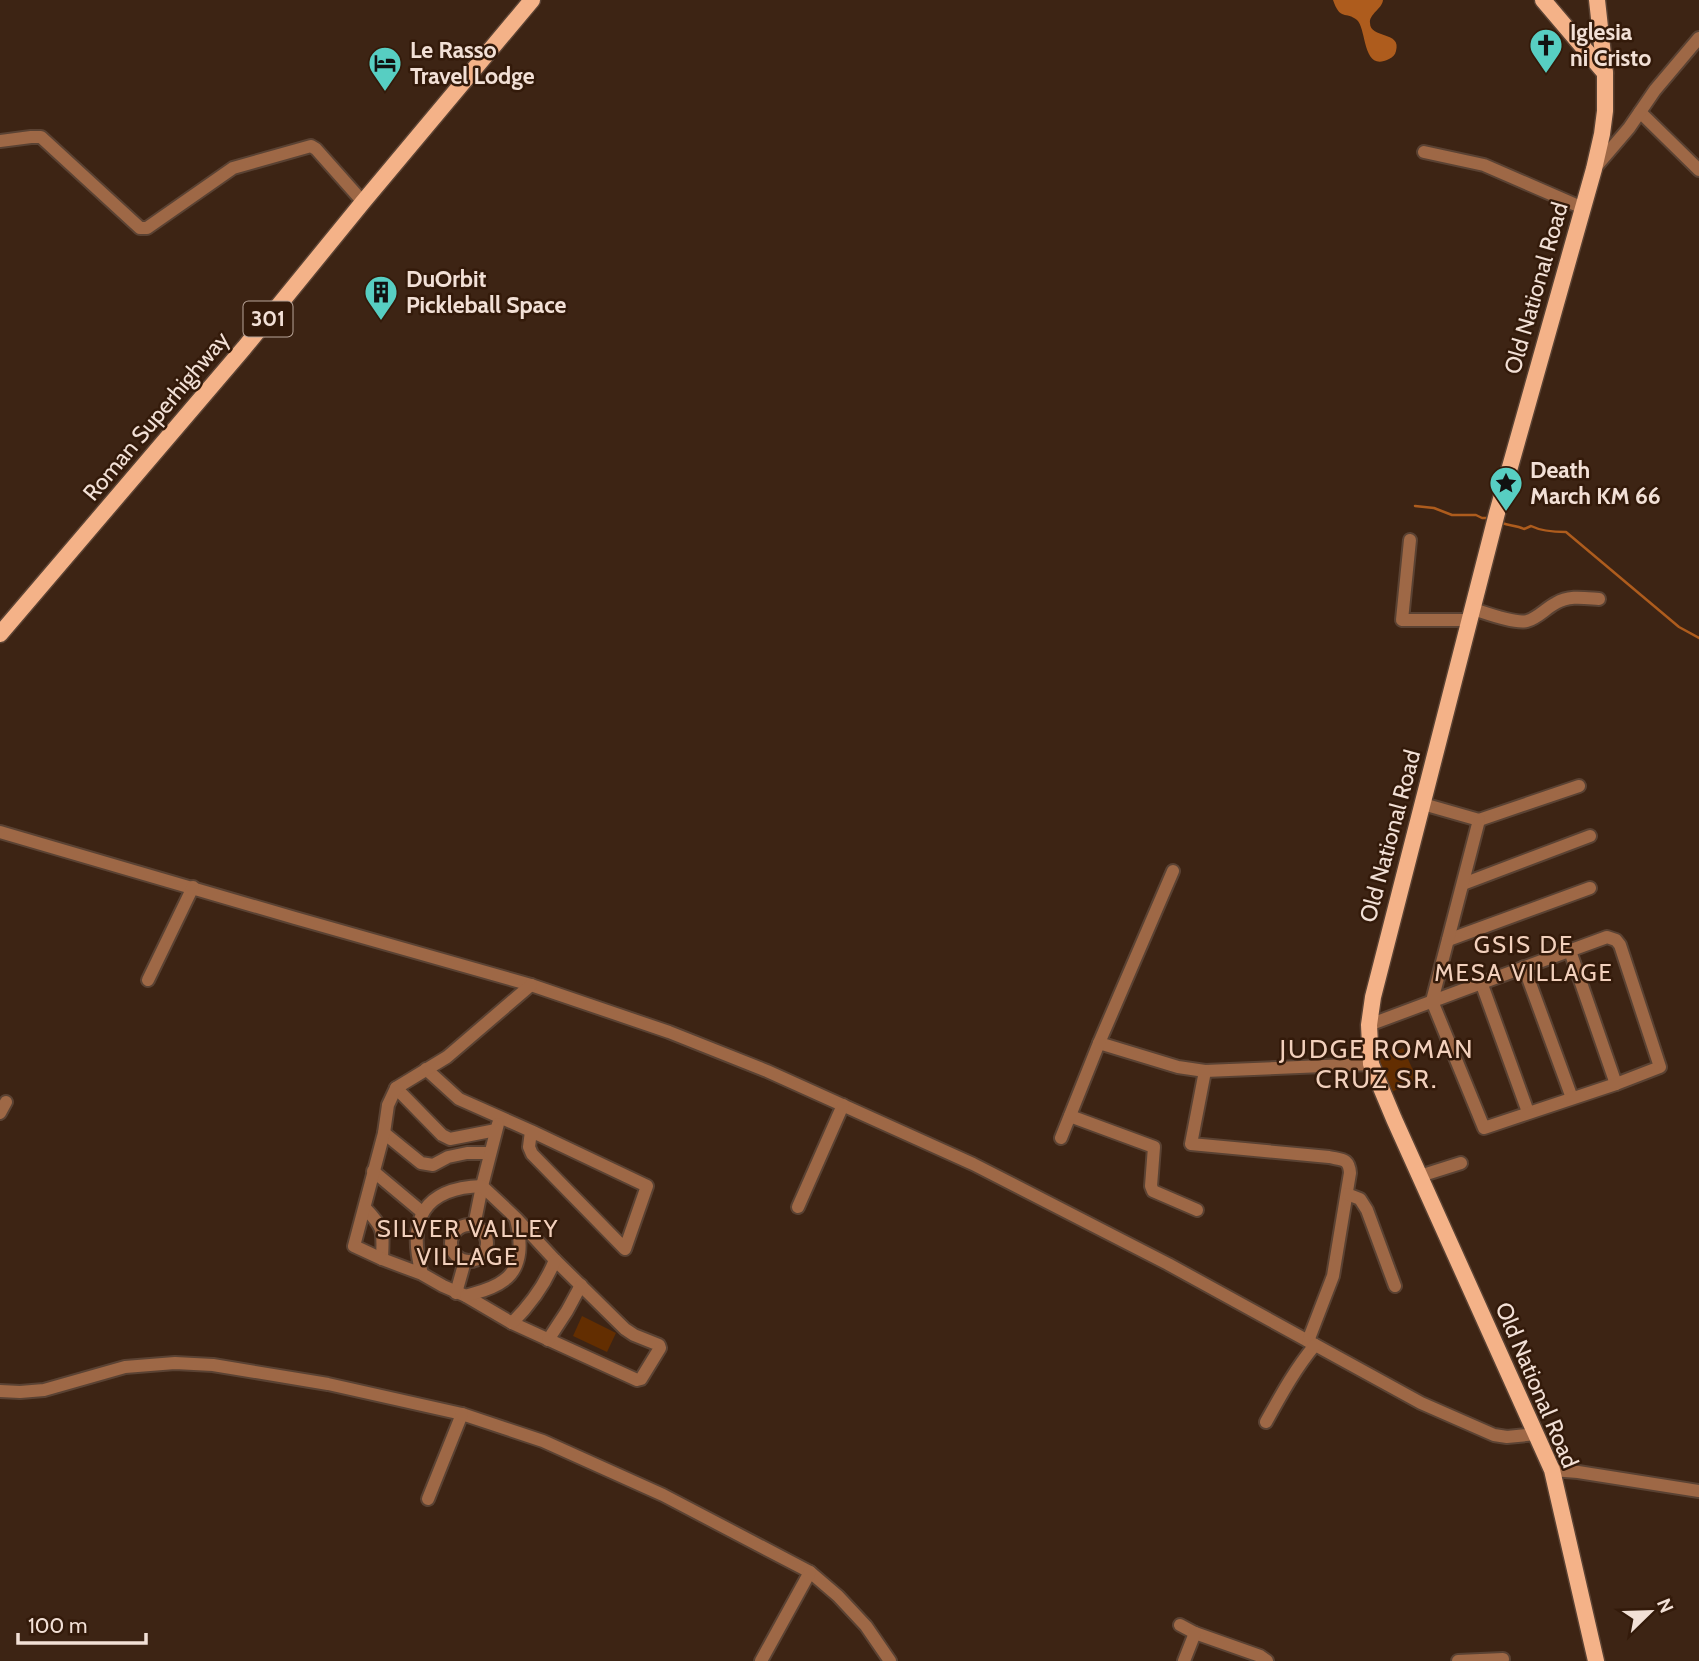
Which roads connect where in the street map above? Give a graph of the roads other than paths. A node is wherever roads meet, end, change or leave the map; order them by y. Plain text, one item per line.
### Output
1 (532, 0) edge
2 (1542, 0) edge
3 (1597, 0) edge
4 (1699, 38) edge
5 (1605, 73) junction
6 (1640, 112) junction
7 (0, 141) edge
8 (1424, 152) dead end
9 (1594, 169) junction
10 (1699, 170) edge
11 (363, 202) junction
12 (1583, 208) junction
13 (1410, 540) dead end
14 (1599, 599) dead end
15 (1472, 614) junction
16 (0, 634) edge
17 (1579, 786) dead end
18 (1423, 804) junction
19 (1479, 820) junction
20 (0, 832) edge
21 (1590, 836) dead end
22 (1173, 871) dead end
23 (1462, 884) junction
24 (193, 887) junction
25 (1590, 888) dead end
26 (1448, 940) junction
27 (1570, 951) junction
28 (1524, 967) junction
29 (148, 980) dead end
30 (1481, 982) junction
31 (531, 985) junction
32 (1432, 1001) junction
33 (1369, 1026) junction
34 (1099, 1043) junction
35 (1371, 1064) junction
36 (426, 1069) junction
37 (1205, 1071) junction
38 (1616, 1083) junction
39 (396, 1088) junction
40 (1572, 1098) junction
41 (843, 1105) junction
42 (1528, 1112) junction
43 (1070, 1116) junction
44 (500, 1117) junction
45 (496, 1130) junction
46 (531, 1131) junction
47 (384, 1133) junction
48 (1061, 1138) dead end
49 (490, 1153) junction
50 (1461, 1163) dead end
51 (373, 1171) junction
52 (1420, 1176) junction
53 (482, 1186) junction
54 (1347, 1194) junction
55 (798, 1207) dead end
56 (365, 1208) junction
57 (1197, 1210) dead end
58 (422, 1212) junction
59 (516, 1218) junction
60 (474, 1226) junction
61 (382, 1259) junction
62 (555, 1260) junction
63 (465, 1261) junction
64 (422, 1274) junction
65 (581, 1284) junction
66 (1395, 1286) dead end
67 (461, 1294) junction
68 (512, 1323) junction
69 (548, 1340) junction
70 (1311, 1343) junction
71 (0, 1391) edge
72 (462, 1413) junction
73 (1266, 1422) dead end
74 (1537, 1434) junction
75 (1552, 1470) junction
76 (1699, 1491) edge
77 (428, 1499) dead end
78 (810, 1572) junction
79 (1180, 1625) dead end
80 (1195, 1633) junction
81 (1503, 1659) edge
82 (761, 1661) edge
83 (890, 1661) edge
84 (1184, 1661) edge
85 (1267, 1661) edge
86 (1458, 1661) edge
87 (1596, 1661) edge

1 - 11 main road, Roman Superhighway / 301
2 - 5 main road
3 - 5 main road, Old National Road
4 - 6 street
5 - 9 main road, Old National Road
6 - 9 street
6 - 10 street
7 - 11 street
8 - 12 street
9 - 12 main road, Old National Road
11 - 16 main road, Roman Superhighway / 301
12 - 15 main road, Old National Road
13 - 15 street
14 - 15 street
15 - 18 main road, Old National Road
17 - 19 street
18 - 19 street
18 - 33 main road, Old National Road
19 - 23 street
20 - 24 street
21 - 23 street
22 - 34 street
23 - 26 street
24 - 29 street
24 - 31 street
25 - 26 street
26 - 32 street
27 - 28 street
27 - 38 street
27 - 38 street
28 - 30 street
28 - 40 street
30 - 32 street
30 - 42 street
31 - 36 street
31 - 41 street
32 - 33 street
32 - 42 street
33 - 35 main road, Old National Road
34 - 37 street
34 - 43 street
35 - 37 street
35 - 52 main road, Old National Road
36 - 39 street
36 - 44 street
37 - 54 street
38 - 40 street
39 - 45 street
39 - 47 street
40 - 42 street
41 - 55 street
41 - 70 street
43 - 48 street
43 - 57 street
44 - 45 street
44 - 46 street
45 - 49 street
46 - 46 street
47 - 49 street
47 - 51 street
49 - 53 street
50 - 52 street
51 - 56 street
51 - 58 street
52 - 74 main road, Old National Road
53 - 58 street
53 - 59 street
53 - 60 street
54 - 66 street
54 - 70 street
56 - 61 street
56 - 61 street
58 - 64 street
59 - 62 street
59 - 67 street
60 - 63 street
60 - 63 street
61 - 64 street
62 - 65 street
62 - 68 street
63 - 67 street
64 - 67 street
65 - 69 street
65 - 69 street
67 - 68 street
68 - 69 street
70 - 73 street
70 - 74 street
71 - 72 street
72 - 77 street
72 - 78 street
74 - 75 main road, Old National Road
75 - 76 street
75 - 87 main road, Old National Road
78 - 82 street
78 - 83 street
79 - 80 street
80 - 84 street
80 - 85 street
81 - 86 street

